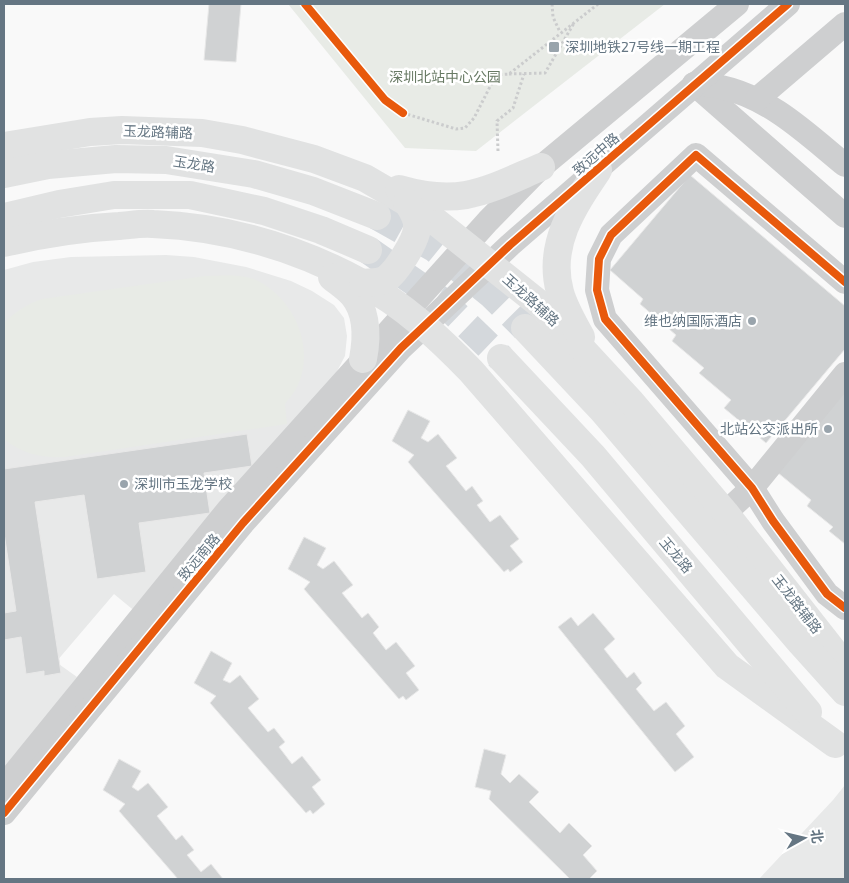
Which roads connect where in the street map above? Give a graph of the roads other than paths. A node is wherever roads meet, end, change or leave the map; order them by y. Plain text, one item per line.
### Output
1 (737, 4) edge
2 (788, 4) edge
3 (845, 24) edge
4 (694, 84) junction
5 (757, 99) junction
6 (4, 146) edge
7 (845, 165) edge
8 (541, 167) junction
9 (598, 170) junction
10 (4, 174) edge
11 (365, 178) junction
12 (407, 202) junction
13 (377, 216) tunnel mouth
14 (845, 216) edge
15 (4, 217) edge
16 (4, 243) edge
17 (466, 245) junction
18 (368, 250) tunnel mouth
19 (314, 261) junction
20 (490, 264) junction
21 (845, 282) edge
22 (363, 283) junction
23 (414, 319) junction
24 (525, 328) tunnel mouth
25 (501, 358) tunnel mouth
26 (363, 359) junction
27 (845, 374) edge
28 (631, 402) junction
29 (752, 488) junction
30 (725, 513) junction
31 (836, 601) edge
32 (845, 615) edge
33 (845, 669) edge
34 (845, 692) edge
35 (840, 751) edge
36 (4, 786) edge
37 (4, 813) edge

1 - 8 street, 致远中路
2 - 4 street, 致远中路
3 - 5 street
4 - 5 street
4 - 9 street, 致远中路
4 - 14 street
5 - 7 street
6 - 11 main road, 玉龙路辅路
8 - 11 main road
8 - 17 street, 致远中路
9 - 20 street, 致远中路
9 - 28 main road
10 - 13 main road, 玉龙路
11 - 12 main road, 玉龙路辅路
12 - 17 main road, 玉龙路辅路
12 - 22 main road
15 - 18 main road
16 - 19 main road
17 - 20 main road, 玉龙路辅路
17 - 23 street, 致远中路
19 - 22 main road
19 - 26 main road
20 - 23 street, 致远中路
20 - 28 main road, 玉龙路辅路
21 - 29 street
22 - 23 main road
23 - 26 street, 致远南路
23 - 35 main road
23 - 37 street, 致远南路
24 - 34 main road
25 - 35 main road, 玉龙路
26 - 36 street, 致远南路
27 - 29 street
28 - 30 main road, 玉龙路辅路
29 - 30 street
29 - 31 street
30 - 33 main road, 玉龙路辅路
31 - 32 street

